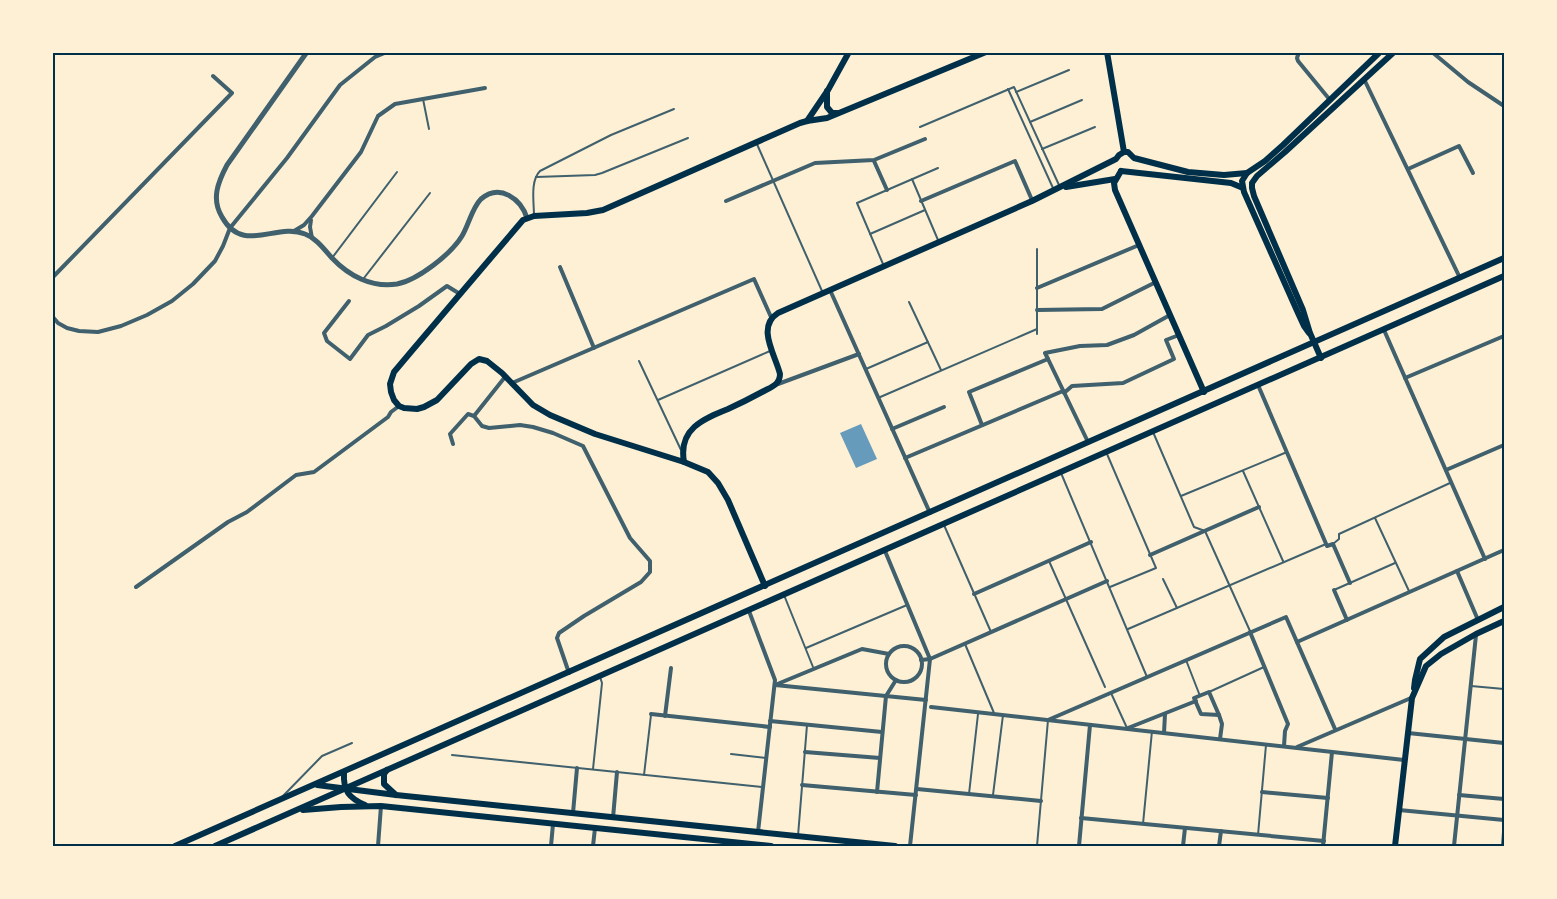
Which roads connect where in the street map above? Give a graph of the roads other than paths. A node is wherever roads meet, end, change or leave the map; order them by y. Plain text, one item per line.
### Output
1 (307, 52) edge
2 (387, 52) edge
3 (986, 52) edge
4 (1107, 52) edge
5 (1380, 52) edge
6 (1394, 52) edge
7 (1432, 52) edge
8 (850, 53) edge
9 (1299, 53) edge
10 (1069, 70) dead end
11 (213, 76) dead end
12 (1364, 79) junction
13 (485, 88) dead end
14 (1008, 89) junction
15 (828, 90) junction
16 (1016, 92) junction
17 (423, 99) junction
18 (1082, 100) dead end
19 (1330, 101) junction
20 (1504, 106) edge
21 (674, 109) dead end
22 (838, 113) junction
23 (807, 120) junction
24 (1030, 122) junction
25 (1095, 127) dead end
26 (920, 128) dead end
27 (429, 129) dead end
28 (688, 138) dead end
29 (925, 139) dead end
30 (756, 142) junction
31 (1042, 149) junction
32 (1124, 152) junction
33 (1134, 158) junction
34 (1116, 159) junction
35 (874, 160) junction
36 (938, 168) dead end
37 (1408, 169) junction
38 (1121, 171) junction
39 (1129, 171) junction
40 (398, 172) dead end
41 (1247, 173) junction
42 (1473, 173) dead end
43 (535, 177) junction
44 (912, 179) junction
45 (1115, 179) junction
46 (1254, 179) junction
47 (773, 181) junction
48 (1243, 188) junction
49 (1252, 188) junction
50 (1057, 189) junction
51 (887, 190) junction
52 (430, 193) dead end
53 (726, 201) dead end
54 (921, 201) junction
55 (1032, 201) junction
56 (925, 210) junction
57 (312, 216) junction
58 (530, 217) junction
59 (230, 228) junction
60 (294, 231) junction
61 (870, 234) junction
62 (312, 238) junction
63 (939, 242) junction
64 (1139, 246) junction
65 (1037, 249) dead end
66 (332, 258) junction
67 (1504, 258) edge
68 (884, 266) junction
69 (560, 267) dead end
70 (1504, 276) edge
71 (52, 278) edge
72 (1461, 278) junction
73 (363, 281) junction
74 (1156, 282) junction
75 (1037, 288) junction
76 (830, 290) junction
77 (823, 293) junction
78 (460, 294) junction
79 (349, 301) dead end
80 (909, 302) dead end
81 (1037, 310) junction
82 (52, 315) edge
83 (1170, 315) junction
84 (771, 317) junction
85 (1037, 329) junction
86 (1384, 330) junction
87 (1310, 333) junction
88 (1037, 334) dead end
89 (1179, 335) junction
90 (1504, 336) edge
91 (928, 342) junction
92 (1314, 343) junction
93 (594, 348) junction
94 (772, 350) junction
95 (859, 354) junction
96 (1321, 358) junction
97 (1047, 359) junction
98 (639, 361) dead end
99 (866, 369) junction
100 (941, 370) junction
101 (506, 376) junction
102 (1405, 378) junction
103 (512, 383) junction
104 (778, 384) junction
105 (1258, 385) junction
106 (1064, 392) junction
107 (1204, 392) junction
108 (878, 398) junction
109 (658, 400) junction
110 (399, 406) junction
111 (944, 407) dead end
112 (474, 416) junction
113 (982, 425) junction
114 (892, 429) junction
115 (1153, 432) junction
116 (1088, 443) junction
117 (453, 444) dead end
118 (1504, 445) edge
119 (1287, 452) junction
120 (1106, 453) junction
121 (683, 458) junction
122 (905, 458) junction
123 (1446, 470) junction
124 (1243, 471) junction
125 (1061, 472) junction
126 (1451, 482) junction
127 (1181, 496) junction
128 (1259, 507) junction
129 (930, 513) junction
130 (1375, 518) junction
131 (944, 525) junction
132 (1205, 531) junction
133 (1091, 542) junction
134 (1326, 544) junction
135 (1333, 544) junction
136 (885, 550) junction
137 (1504, 550) edge
138 (1150, 555) junction
139 (1485, 559) junction
140 (1049, 561) junction
141 (1283, 562) junction
142 (1396, 563) junction
143 (1457, 571) junction
144 (1163, 579) dead end
145 (1107, 580) junction
146 (1350, 583) junction
147 (1230, 585) junction
148 (765, 586) junction
149 (136, 587) dead end
150 (1110, 587) junction
151 (1334, 590) joint
152 (1409, 592) junction
153 (974, 594) junction
154 (784, 595) junction
155 (1066, 599) junction
156 (772, 600) junction
157 (907, 605) junction
158 (1504, 607) edge
159 (1177, 608) junction
160 (749, 611) junction
161 (1347, 620) junction
162 (1478, 620) junction
163 (1504, 621) edge
164 (1128, 629) junction
165 (991, 632) junction
166 (1250, 632) junction
167 (1476, 634) junction
168 (1297, 642) junction
169 (965, 644) junction
170 (806, 648) junction
171 (889, 654) junction
172 (930, 659) junction
173 (921, 660) junction
174 (1186, 660) junction
175 (1265, 667) junction
176 (671, 668) dead end
177 (814, 669) junction
178 (569, 673) junction
179 (600, 676) junction
180 (1148, 677) junction
181 (896, 680) junction
182 (775, 685) junction
183 (1471, 686) junction
184 (1105, 687) dead end
185 (1504, 689) edge
186 (1209, 692) junction
187 (1111, 693) junction
188 (1413, 695) junction
189 (886, 696) junction
190 (1200, 696) junction
191 (926, 700) junction
192 (1196, 701) junction
193 (931, 707) dead end
194 (978, 712) junction
195 (651, 714) joint
196 (994, 714) junction
197 (1165, 714) junction
198 (1003, 715) junction
199 (1218, 715) junction
200 (665, 716) junction
201 (1048, 720) junction
202 (770, 724) junction
203 (1090, 724) junction
204 (807, 725) junction
205 (1127, 729) junction
206 (1335, 729) junction
207 (1152, 731) junction
208 (882, 732) junction
209 (1164, 733) junction
210 (1407, 733) junction
211 (1220, 739) junction
212 (1465, 739) junction
213 (352, 743) dead end
214 (1504, 743) edge
215 (1266, 744) junction
216 (1284, 746) junction
217 (1295, 747) junction
218 (805, 752) junction
219 (1332, 752) junction
220 (731, 754) dead end
221 (452, 755) dead end
222 (766, 758) junction
223 (880, 758) junction
224 (1405, 760) junction
225 (577, 768) junction
226 (593, 769) junction
227 (387, 770) junction
228 (617, 772) junction
229 (344, 773) junction
230 (644, 775) junction
231 (317, 784) junction
232 (802, 785) junction
233 (763, 787) junction
234 (346, 789) junction
235 (916, 789) junction
236 (877, 792) junction
237 (1262, 792) junction
238 (969, 794) junction
239 (396, 795) junction
240 (916, 795) junction
241 (1459, 795) junction
242 (993, 796) junction
243 (1328, 798) junction
244 (1504, 799) edge
245 (1041, 801) junction
246 (275, 803) junction
247 (365, 806) junction
248 (381, 806) junction
249 (1399, 810) junction
250 (573, 813) junction
251 (1457, 815) junction
252 (285, 816) junction
253 (613, 818) junction
254 (1081, 818) junction
255 (1504, 820) edge
256 (553, 824) junction
257 (1143, 824) junction
258 (595, 828) junction
259 (1185, 828) junction
260 (1221, 831) junction
261 (758, 832) junction
262 (1504, 832) edge
263 (1258, 835) junction
264 (798, 837) junction
265 (1324, 841) junction
266 (175, 846) edge
267 (215, 846) edge
268 (378, 846) edge
269 (551, 846) edge
270 (593, 846) edge
271 (771, 846) edge
272 (895, 846) edge
273 (910, 846) edge
274 (1037, 846) edge
275 (1079, 846) edge
276 (1183, 846) edge
277 (1220, 846) edge
278 (1323, 846) edge
279 (1395, 846) edge
280 (1454, 846) edge
281 (1503, 846) edge

1 - 59 street
2 - 59 street
3 - 22 main road
4 - 32 main road
5 - 19 main road
6 - 12 main road
7 - 20 street
8 - 15 main road
9 - 19 street
10 - 16 lane
11 - 71 street
12 - 37 street
12 - 46 main road
13 - 17 street
14 - 16 lane
14 - 26 lane
14 - 50 lane
15 - 22 main road
15 - 23 main road
16 - 24 lane
17 - 27 lane
17 - 57 street
18 - 24 lane
19 - 41 main road
21 - 43 lane
22 - 23 main road
23 - 30 main road
24 - 31 lane
25 - 31 lane
28 - 43 lane
29 - 35 street
30 - 47 lane
30 - 58 main road
31 - 50 lane
32 - 33 main road
32 - 34 main road
33 - 39 main road
33 - 41 main road
34 - 38 main road
34 - 50 main road
35 - 47 street
35 - 51 street
36 - 44 lane
37 - 42 street
37 - 72 street
38 - 39 main road
38 - 45 main road
39 - 48 main road
40 - 66 lane
41 - 46 main road
41 - 48 main road
43 - 58 lane
44 - 51 lane
44 - 54 lane
45 - 50 main road
45 - 64 main road
46 - 49 main road
47 - 53 street
47 - 77 lane
48 - 49 main road
48 - 87 main road
49 - 87 main road
50 - 55 main road
51 - 61 lane
52 - 73 lane
54 - 55 street
54 - 56 lane
55 - 63 main road
56 - 61 lane
56 - 63 lane
57 - 60 street
57 - 62 street
58 - 73 street
58 - 78 main road
59 - 60 street
59 - 82 street
60 - 62 street
61 - 68 lane
62 - 66 street
63 - 68 main road
64 - 74 main road
64 - 75 street
65 - 75 lane
66 - 73 street
67 - 72 main road
68 - 76 main road
69 - 93 street
70 - 86 main road
72 - 92 main road
74 - 81 street
74 - 83 main road
75 - 81 lane
76 - 77 main road
76 - 95 street
77 - 84 main road
78 - 79 street
78 - 110 main road
80 - 91 lane
81 - 85 lane
83 - 89 main road
83 - 97 street
84 - 93 street
84 - 94 main road
85 - 88 lane
85 - 100 lane
86 - 96 main road
86 - 102 street
87 - 92 main road
89 - 106 street
89 - 107 main road
90 - 102 street
91 - 99 lane
91 - 100 lane
92 - 96 main road
92 - 107 main road
93 - 103 street
94 - 104 main road
94 - 109 lane
95 - 99 street
95 - 104 street
96 - 105 main road
97 - 106 street
97 - 113 street
98 - 109 lane
99 - 108 street
100 - 108 lane
101 - 103 main road
101 - 110 main road
101 - 112 street
102 - 123 street
103 - 121 main road
104 - 121 main road
105 - 115 main road
105 - 119 street
106 - 113 street
106 - 116 street
107 - 116 main road
108 - 114 street
109 - 121 lane
110 - 149 street
111 - 114 street
112 - 117 street
112 - 178 street
113 - 122 street
114 - 122 street
115 - 120 main road
115 - 127 lane
116 - 129 main road
118 - 123 street
119 - 124 lane
119 - 134 street
120 - 125 main road
120 - 138 lane
121 - 148 main road
122 - 129 street
123 - 126 street
124 - 127 lane
124 - 128 lane
125 - 131 main road
125 - 133 lane
126 - 130 lane
126 - 139 street
127 - 132 lane
128 - 132 street
128 - 141 lane
129 - 148 main road
130 - 135 lane
130 - 142 lane
131 - 136 main road
131 - 153 lane
132 - 138 street
132 - 147 lane
133 - 140 street
133 - 145 lane
134 - 135 street
134 - 141 lane
135 - 146 street
136 - 154 main road
136 - 157 street
137 - 139 street
138 - 150 lane
139 - 143 street
140 - 153 street
140 - 155 lane
141 - 147 lane
142 - 146 lane
142 - 152 lane
143 - 152 street
143 - 162 street
144 - 159 lane
145 - 150 lane
145 - 155 street
146 - 151 lane
147 - 159 lane
147 - 166 lane
148 - 156 main road
148 - 178 main road
150 - 164 lane
151 - 161 street
152 - 161 street
153 - 165 lane
154 - 156 main road
154 - 170 lane
155 - 165 street
155 - 184 lane
156 - 160 main road
157 - 170 lane
157 - 172 street
158 - 162 main road
159 - 164 lane
160 - 179 main road
160 - 182 street
161 - 168 street
162 - 188 main road
163 - 167 main road
164 - 180 lane
165 - 169 street
166 - 168 street
166 - 174 street
166 - 175 street
167 - 183 street
167 - 188 main road
168 - 206 street
169 - 172 street
169 - 196 lane
170 - 177 lane
171 - 173 street
171 - 177 street
171 - 181 street
172 - 173 street
172 - 191 street
173 - 181 street
174 - 180 street
174 - 190 lane
175 - 186 lane
175 - 216 street
176 - 200 street
177 - 182 street
178 - 229 main road
179 - 226 lane
179 - 227 main road
180 - 187 street
181 - 189 street
182 - 189 street
182 - 202 street
183 - 185 lane
183 - 212 street
186 - 190 street
186 - 199 street
187 - 201 street
187 - 205 lane
188 - 206 street
188 - 210 main road
189 - 191 street
189 - 208 street
190 - 192 street
191 - 235 street
192 - 197 street
192 - 199 street
193 - 194 street
194 - 196 street
194 - 238 lane
195 - 200 street
195 - 230 lane
196 - 198 street
197 - 205 street
197 - 209 street
198 - 201 street
198 - 242 lane
199 - 211 street
200 - 202 street
201 - 203 street
201 - 245 lane
202 - 204 street
202 - 222 street
203 - 205 street
203 - 254 street
204 - 208 street
204 - 218 lane
205 - 207 street
206 - 217 street
207 - 209 street
207 - 257 lane
208 - 223 street
209 - 211 street
210 - 212 street
210 - 224 main road
211 - 215 street
212 - 214 street
212 - 241 street
213 - 246 lane
215 - 216 street
215 - 237 lane
216 - 217 street
217 - 219 street
218 - 223 street
218 - 232 lane
219 - 224 street
219 - 243 street
220 - 222 lane
221 - 225 lane
222 - 233 street
223 - 236 street
224 - 249 main road
225 - 226 lane
225 - 250 street
226 - 228 lane
227 - 234 main road
227 - 239 main road
228 - 230 lane
228 - 253 street
229 - 231 main road
229 - 234 main road
230 - 233 lane
231 - 234 main road
231 - 246 main road
232 - 236 street
232 - 264 lane
233 - 261 street
234 - 239 main road
234 - 247 main road
234 - 252 main road
235 - 238 street
235 - 240 street
236 - 240 street
237 - 243 street
237 - 263 lane
238 - 242 street
239 - 250 main road
240 - 273 street
241 - 244 street
241 - 251 street
242 - 245 street
243 - 265 street
245 - 274 lane
246 - 266 main road
247 - 248 main road
247 - 252 main road
248 - 256 main road
248 - 268 street
249 - 251 street
249 - 279 main road
250 - 253 main road
251 - 255 street
251 - 280 street
252 - 267 main road
253 - 261 main road
254 - 257 street
254 - 275 street
256 - 258 main road
256 - 269 street
257 - 259 street
258 - 270 street
258 - 271 main road
259 - 260 street
259 - 276 street
260 - 263 street
260 - 277 street
261 - 264 main road
262 - 281 street
263 - 265 street
264 - 272 main road
265 - 278 street

